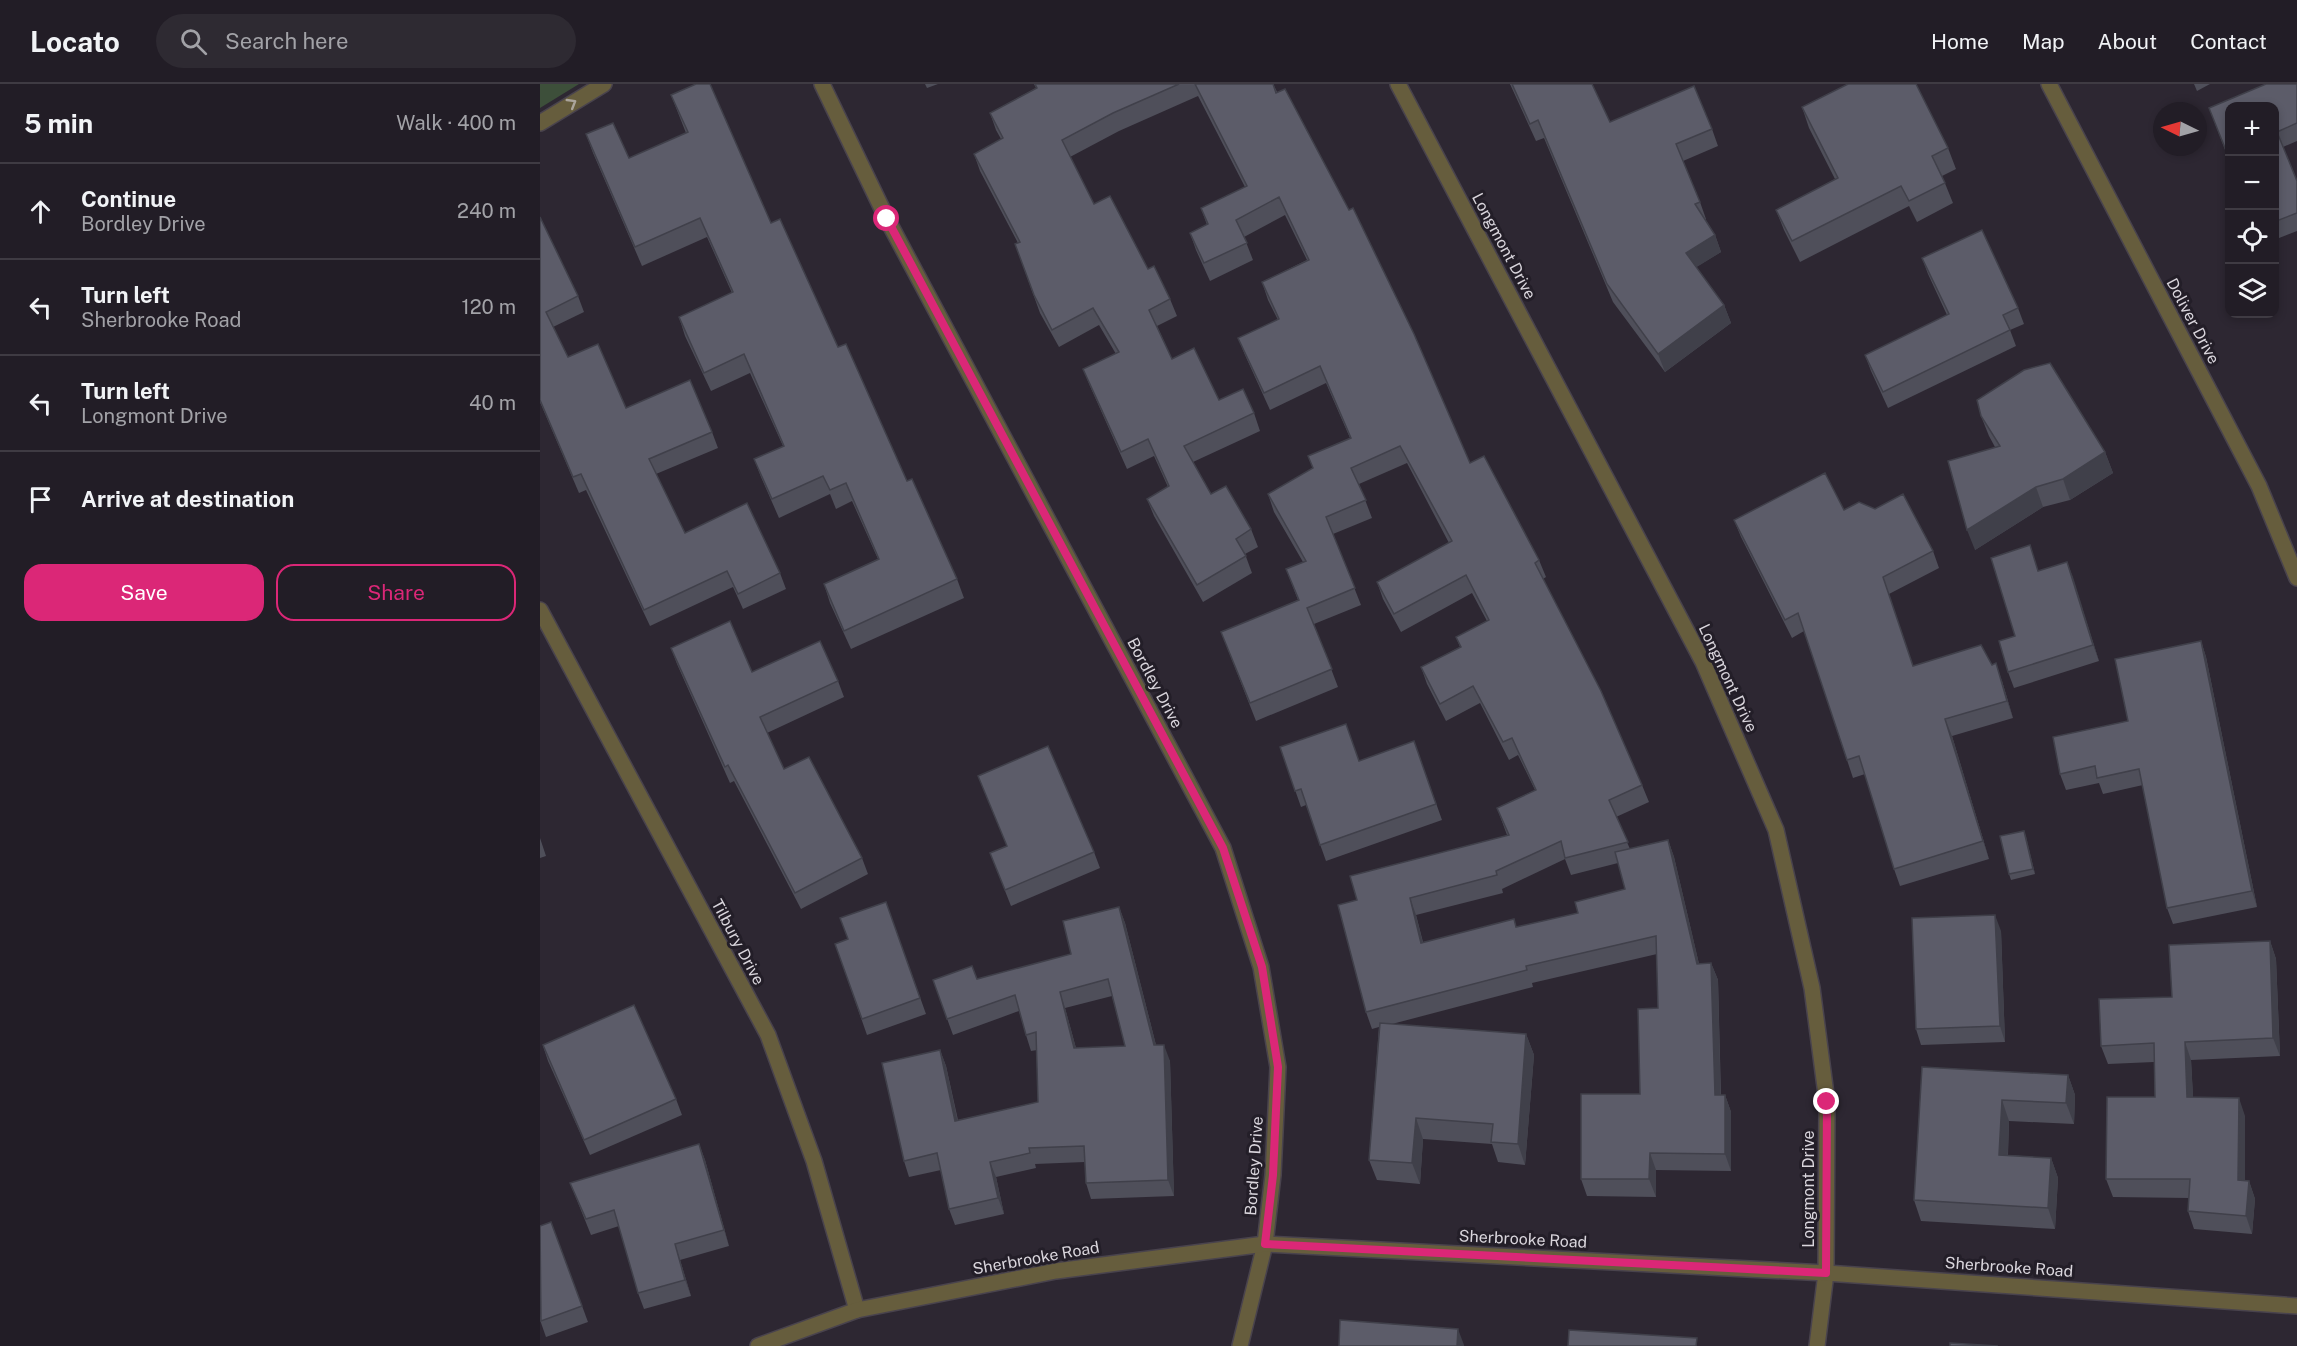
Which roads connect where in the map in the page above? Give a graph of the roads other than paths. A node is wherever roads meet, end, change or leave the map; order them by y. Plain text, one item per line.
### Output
1 (604, 84) edge
2 (822, 84) edge
3 (1398, 84) edge
4 (2049, 84) edge
5 (540, 123) edge
6 (2297, 578) edge
7 (540, 610) edge
8 (1265, 1244) junction
9 (1826, 1273) junction
10 (2297, 1306) edge
11 (857, 1311) junction
12 (758, 1346) edge
13 (1240, 1346) edge
14 (1817, 1346) edge

5 -> 1 street
2 - 8 street, Bordley Drive
3 - 9 street, Longmont Drive
4 - 6 street, Doliver Drive
7 - 11 street, Tilbury Drive
8 - 9 street, Sherbrooke Road
8 - 11 street, Sherbrooke Road
8 - 13 street, Bordley Drive
9 - 10 street, Sherbrooke Road
9 - 14 street, Longmont Drive
11 - 12 street, Sherbrooke Road

